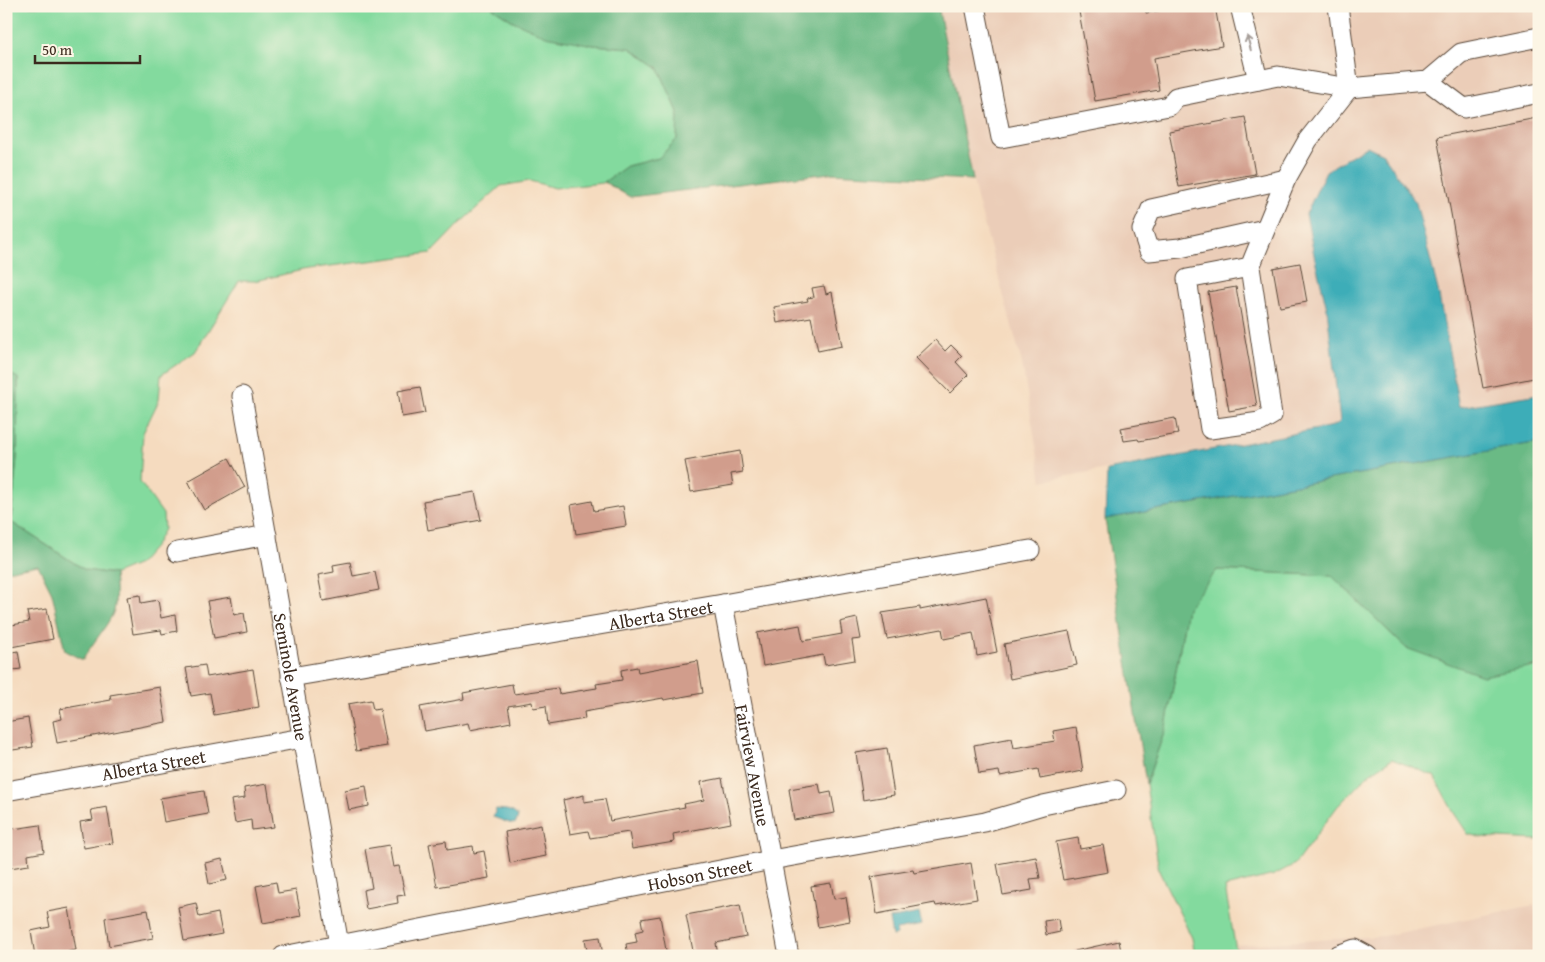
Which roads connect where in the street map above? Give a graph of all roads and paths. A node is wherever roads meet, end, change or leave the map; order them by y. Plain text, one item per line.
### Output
1 (976, 6) edge
2 (1240, 6) edge
3 (1338, 6) edge
4 (1539, 37) edge
5 (1258, 80) junction
6 (1428, 81) junction
7 (1349, 88) junction
8 (1539, 93) edge
9 (1286, 180) junction
10 (1265, 229) junction
11 (1250, 267) junction
12 (242, 396) dead end
13 (267, 536) junction
14 (1030, 550) dead end
15 (177, 552) dead end
16 (723, 604) junction
17 (291, 678) junction
18 (302, 738) junction
19 (1116, 790) dead end
20 (6, 791) edge
21 (771, 860) junction
22 (340, 951) edge
23 (283, 956) edge
24 (789, 956) edge
25 (1337, 956) edge
26 (1368, 956) edge

1 - 5 street
5 -> 2 street
3 - 7 street
4 - 6 street
5 - 7 street
6 - 7 street
6 - 8 street
7 - 9 street
9 - 10 street
9 - 10 street
10 - 11 street
11 - 11 street
12 - 13 street, Seminole Avenue
13 - 15 street
13 - 17 street, Seminole Avenue
14 - 16 street, Alberta Street
16 - 17 street, Alberta Street
16 - 21 street, Fairview Avenue
17 - 18 street, Seminole Avenue
18 - 20 street, Alberta Street
18 - 22 street, Seminole Avenue
19 - 21 street, Hobson Street
21 - 22 street, Hobson Street
21 - 24 street, Fairview Avenue
22 - 23 street, Hobson Street
25 - 26 street

